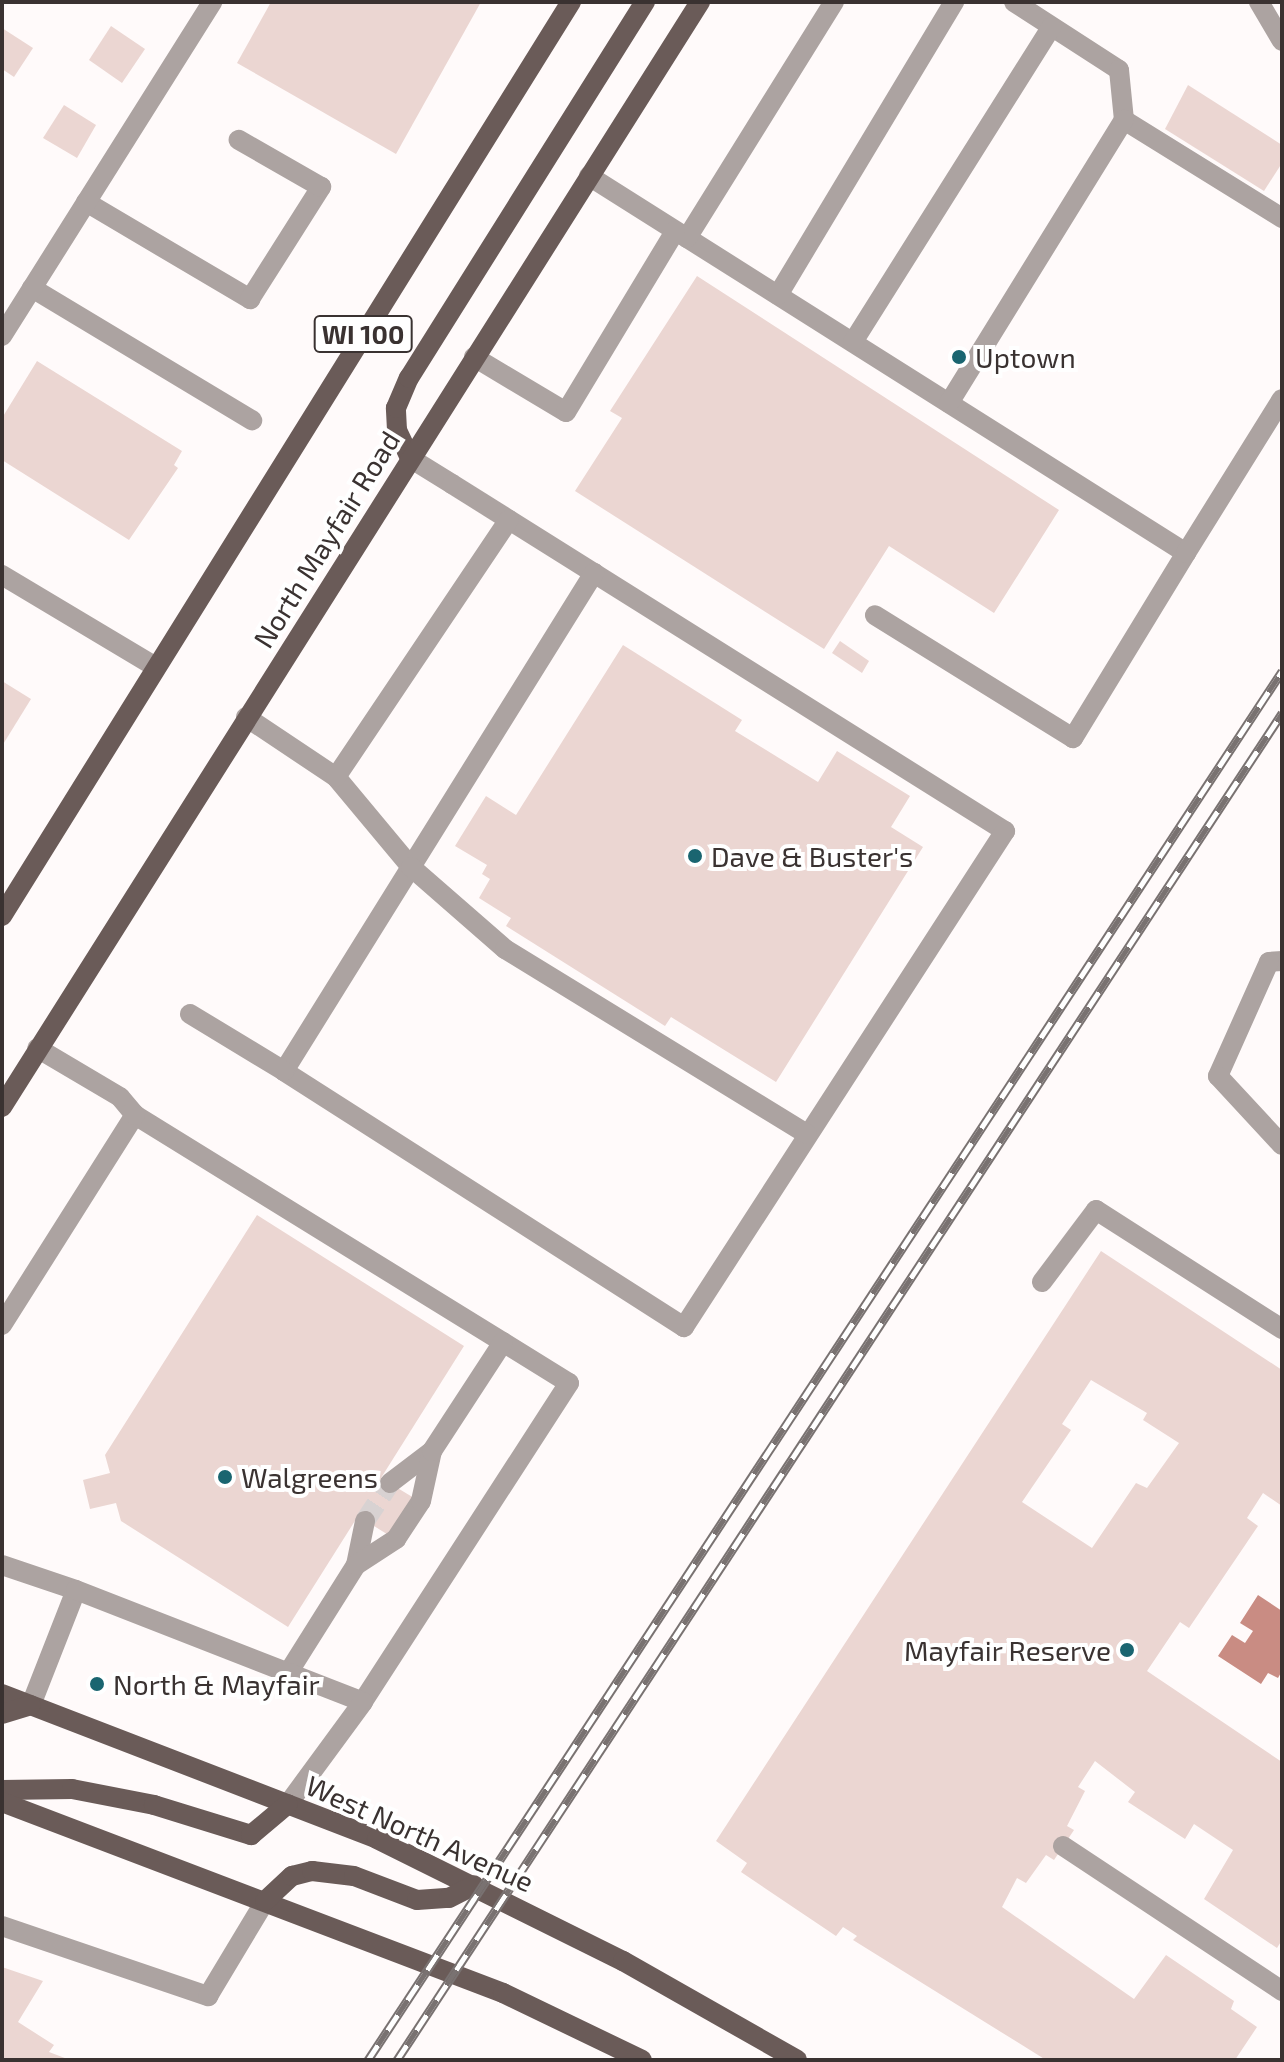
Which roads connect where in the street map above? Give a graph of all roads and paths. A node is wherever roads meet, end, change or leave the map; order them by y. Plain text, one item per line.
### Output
1 (212, 2) edge
2 (571, 2) edge
3 (645, 2) edge
4 (700, 2) edge
5 (834, 2) edge
6 (954, 2) edge
7 (1014, 2) edge
8 (1259, 2) edge
9 (1051, 27) junction
10 (1282, 41) edge
11 (1124, 120) junction
12 (239, 140) dead end
13 (589, 176) junction
14 (86, 202) junction
15 (1282, 218) edge
16 (681, 234) junction
17 (32, 288) junction
18 (778, 295) junction
19 (2, 336) edge
20 (853, 342) junction
21 (474, 357) junction
22 (1282, 399) edge
23 (949, 403) junction
24 (252, 420) dead end
25 (410, 458) junction
26 (509, 520) junction
27 (1186, 553) junction
28 (594, 573) junction
29 (2, 575) edge
30 (875, 615) dead end
31 (156, 667) junction
32 (246, 717) junction
33 (336, 777) junction
34 (411, 867) junction
35 (2, 916) edge
36 (1282, 961) edge
37 (190, 1014) dead end
38 (37, 1048) junction
39 (284, 1071) junction
40 (2, 1107) edge
41 (135, 1115) junction
42 (807, 1134) junction
43 (1282, 1145) edge
44 (1042, 1282) dead end
45 (2, 1325) edge
46 (1282, 1329) edge
47 (503, 1342) junction
48 (432, 1451) junction
49 (390, 1483) tunnel mouth
50 (365, 1521) tunnel mouth
51 (2, 1565) edge
52 (356, 1565) junction
53 (76, 1590) junction
54 (288, 1673) junction
55 (2, 1694) edge
56 (363, 1702) junction
57 (31, 1705) junction
58 (2, 1714) edge
59 (2, 1790) edge
60 (2, 1802) edge
61 (288, 1804) junction
62 (1063, 1846) dead end
63 (474, 1885) junction
64 (265, 1901) junction
65 (2, 1926) edge
66 (1282, 1991) edge
67 (642, 2060) edge
68 (797, 2060) edge

1 - 14 street
2 - 31 main road, WI 100
3 - 25 main road
4 - 13 main road, North Mayfair Road
5 - 16 street
6 - 18 street
7 - 9 street
8 - 10 street
9 - 11 street
9 - 20 street
11 - 15 street
11 - 23 street
12 - 14 street
13 - 16 street
13 - 21 main road, North Mayfair Road
14 - 17 street
16 - 18 street
16 - 21 street
17 - 19 street
17 - 24 street
18 - 20 street
20 - 23 street
21 - 25 main road, North Mayfair Road
22 - 27 street
23 - 27 street
25 - 26 street
25 - 32 main road, North Mayfair Road
26 - 28 street
26 - 33 street
27 - 30 street
28 - 34 street
28 - 42 street
29 - 31 street
31 - 35 main road, WI 100
32 - 33 street
32 - 38 main road, North Mayfair Road
33 - 34 street
34 - 39 street
34 - 42 street
36 - 43 street
37 - 39 street
38 - 40 main road, North Mayfair Road
38 - 41 street
39 - 42 street
41 - 45 street
41 - 47 street
44 - 46 street
47 - 48 street
47 - 56 street
48 - 49 street
48 - 52 street
50 - 52 street
51 - 53 street
52 - 54 street
53 - 54 street
53 - 57 street
54 - 56 street
55 - 57 main road, West North Avenue
56 - 61 street
57 - 58 main road
57 - 61 main road, West North Avenue
59 - 61 main road
60 - 64 main road
61 - 63 main road, West North Avenue
62 - 66 street
63 - 64 main road
63 - 68 main road, West North Avenue
64 - 65 street
64 - 67 main road

